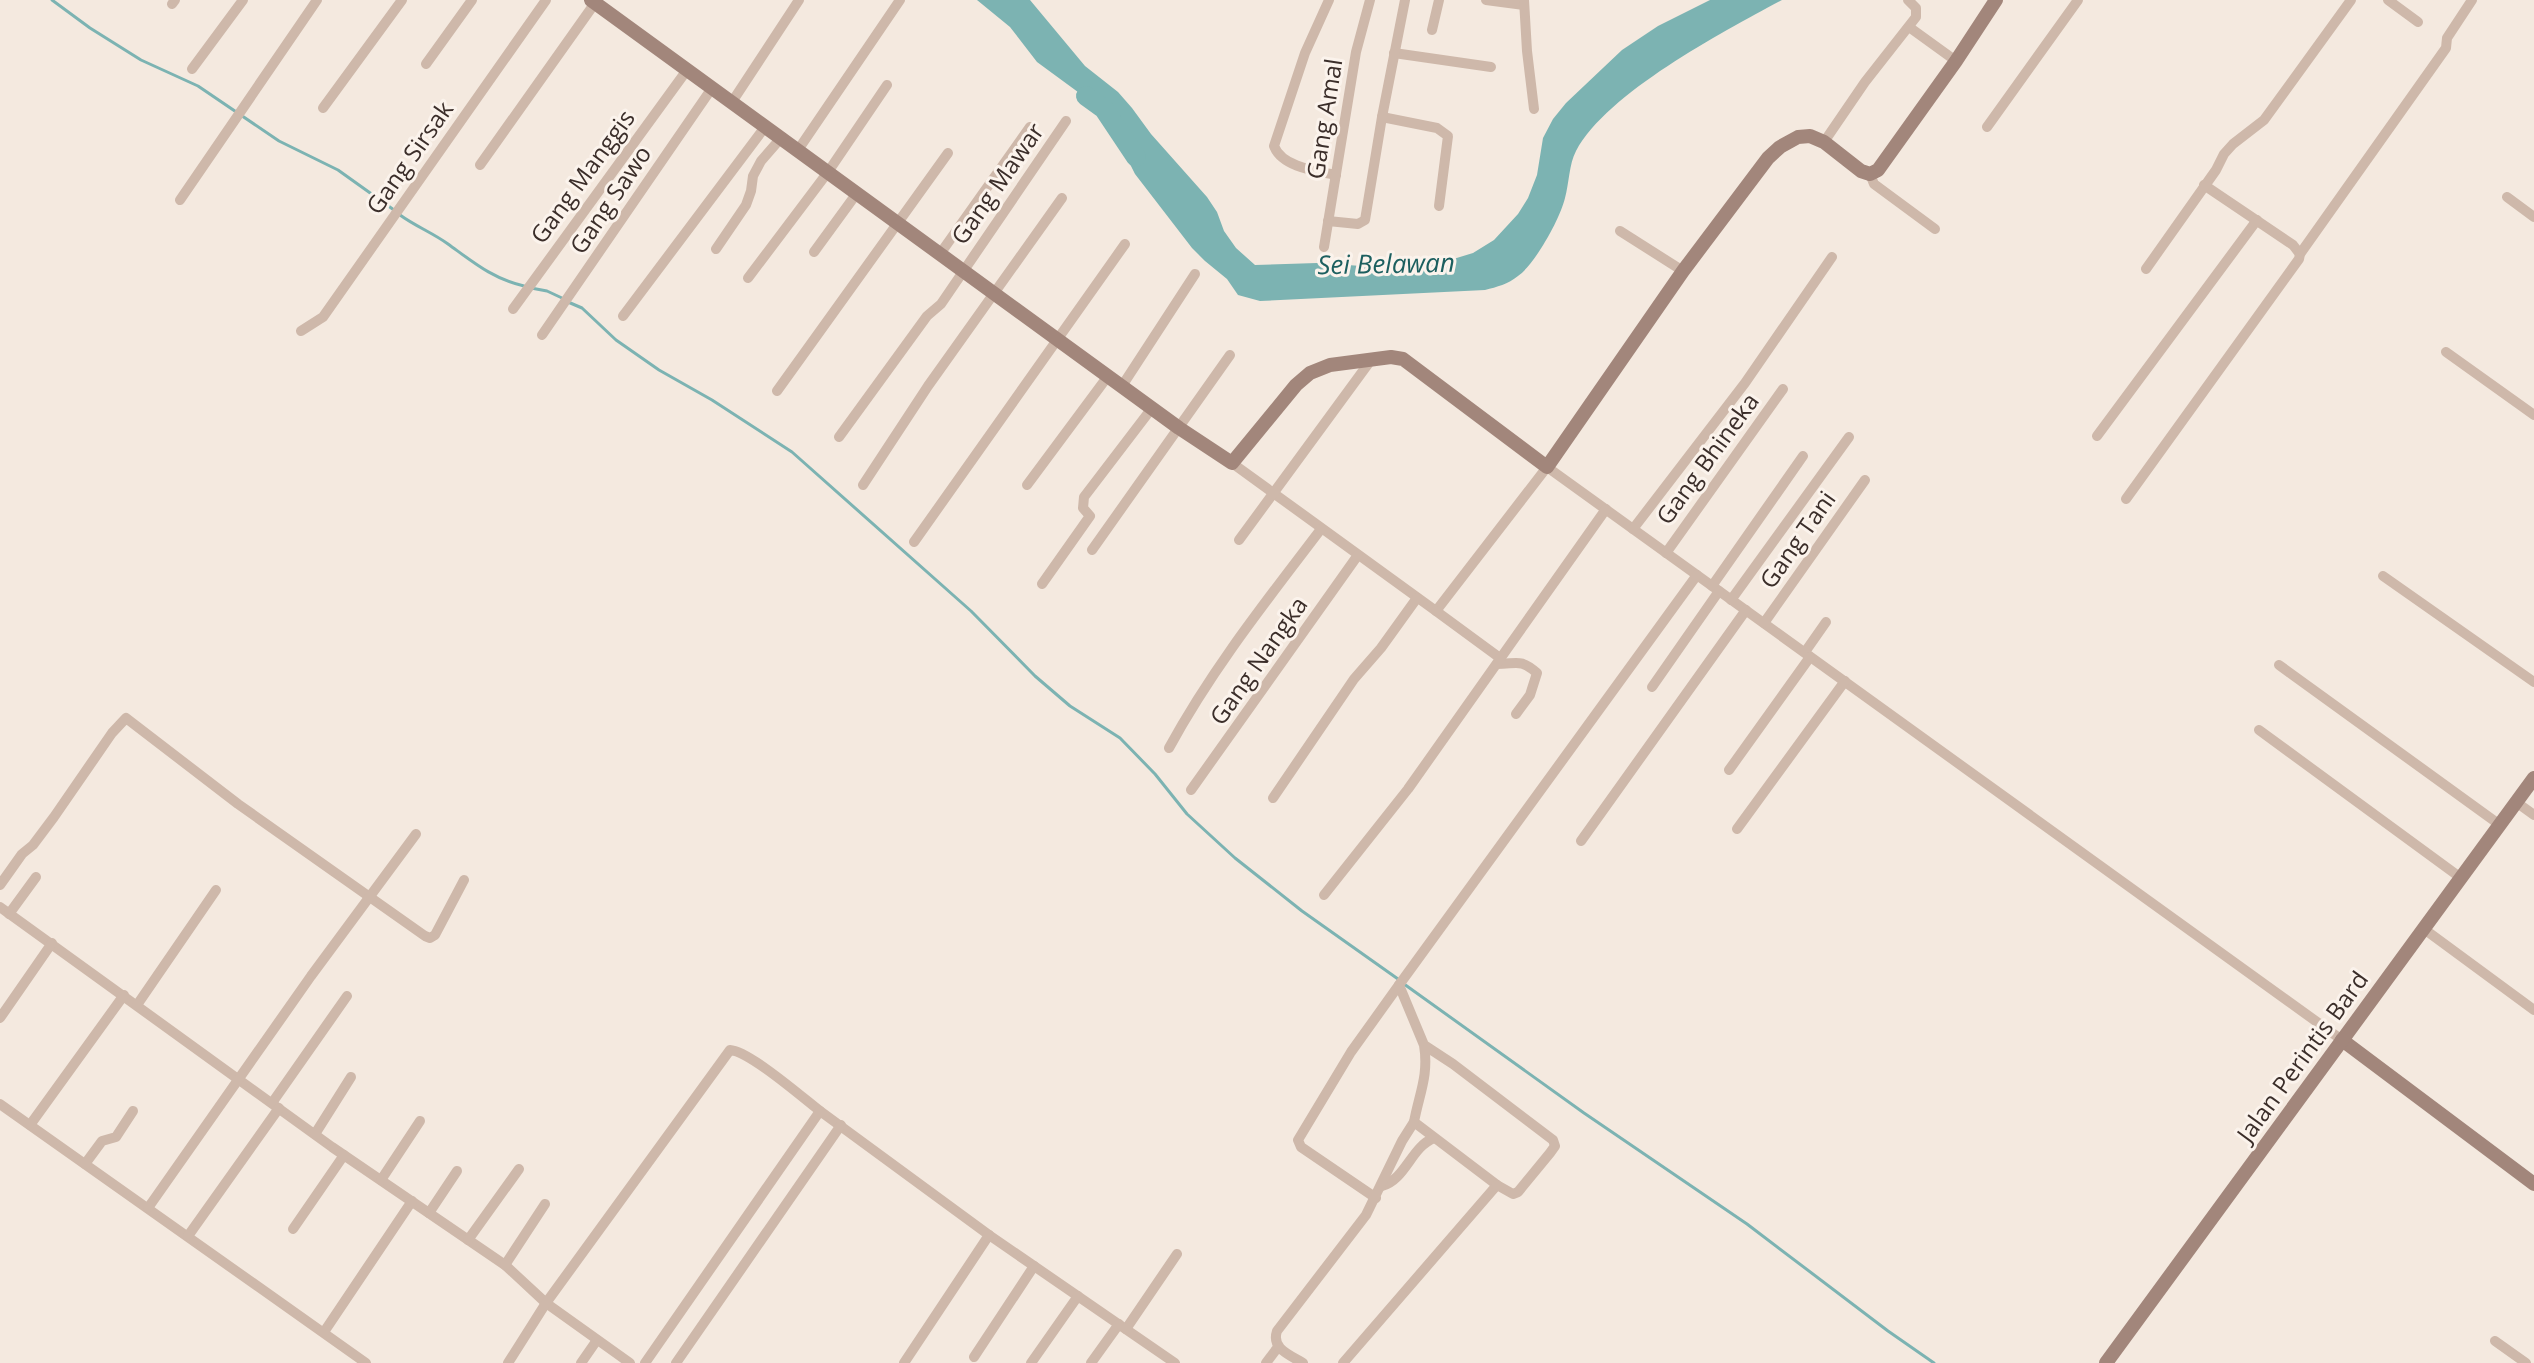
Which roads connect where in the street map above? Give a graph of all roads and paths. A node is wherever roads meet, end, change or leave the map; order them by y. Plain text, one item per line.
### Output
1 (243, 0) edge
2 (317, 0) edge
3 (402, 0) edge
4 (472, 0) edge
5 (546, 0) edge
6 (799, 0) edge
7 (900, 0) edge
8 (1329, 0) edge
9 (1370, 0) edge
10 (1405, 0) edge
11 (1439, 0) edge
12 (1486, 0) edge
13 (1908, 0) edge
14 (1996, 0) edge
15 (2078, 0) edge
16 (2351, 0) edge
17 (2388, 0) edge
18 (2472, 0) edge
19 (593, 2) edge
20 (1524, 3) edge
21 (2418, 22) dead end
22 (1909, 27) junction
23 (1432, 30) dead end
24 (1394, 53) junction
25 (1956, 61) junction
26 (426, 64) dead end
27 (1491, 67) dead end
28 (192, 69) dead end
29 (687, 70) junction
30 (887, 85) dead end
31 (712, 88) junction
32 (732, 102) junction
33 (323, 108) dead end
34 (1534, 109) dead end
35 (1382, 117) junction
36 (1066, 121) dead end
37 (765, 127) junction
38 (1030, 127) dead end
39 (1987, 127) dead end
40 (781, 138) junction
41 (1824, 142) junction
42 (798, 150) junction
43 (948, 153) dead end
44 (480, 165) dead end
45 (828, 172) junction
46 (1870, 174) junction
47 (1336, 175) junction
48 (2204, 185) junction
49 (857, 193) junction
50 (2507, 197) dead end
51 (1062, 198) dead end
52 (180, 200) dead end
53 (1439, 206) dead end
54 (2534, 217) edge
55 (2257, 220) junction
56 (1328, 221) junction
57 (897, 222) junction
58 (1935, 229) dead end
59 (1620, 231) dead end
60 (1125, 244) dead end
61 (1324, 247) dead end
62 (716, 249) dead end
63 (814, 252) dead end
64 (940, 254) junction
65 (2300, 254) junction
66 (1832, 257) dead end
67 (2146, 269) dead end
68 (963, 271) junction
69 (1683, 271) junction
70 (1195, 274) dead end
71 (748, 278) dead end
72 (995, 294) junction
73 (513, 309) dead end
74 (623, 316) dead end
75 (301, 331) dead end
76 (542, 335) dead end
77 (1057, 339) junction
78 (2446, 352) dead end
79 (1230, 355) dead end
80 (1371, 360) junction
81 (1108, 376) junction
82 (1122, 386) junction
83 (1783, 389) dead end
84 (777, 391) dead end
85 (1152, 408) junction
86 (2534, 415) edge
87 (1179, 428) junction
88 (2097, 436) dead end
89 (839, 437) dead end
90 (1849, 437) dead end
91 (1803, 456) dead end
92 (1232, 463) junction
93 (1547, 467) junction
94 (1865, 480) dead end
95 (863, 485) dead end
96 (1027, 485) dead end
97 (1271, 493) junction
98 (2126, 499) dead end
99 (1606, 509) junction
100 (1321, 529) junction
101 (1633, 529) junction
102 (1239, 540) dead end
103 (914, 542) dead end
104 (1092, 550) dead end
105 (1666, 553) junction
106 (1358, 555) junction
107 (1697, 575) junction
108 (2383, 576) dead end
109 (1042, 584) dead end
110 (1716, 588) junction
111 (1417, 598) junction
112 (1731, 600) junction
113 (1746, 610) junction
114 (1436, 611) junction
115 (1826, 622) dead end
116 (1764, 623) junction
117 (1808, 654) junction
118 (1499, 661) junction
119 (2279, 665) dead end
120 (1845, 681) junction
121 (2534, 682) edge
122 (1652, 687) dead end
123 (1516, 714) dead end
124 (2259, 730) dead end
125 (1169, 748) dead end
126 (1729, 770) dead end
127 (2534, 778) edge
128 (1191, 790) dead end
129 (1273, 798) dead end
130 (2516, 802) junction
131 (2534, 815) edge
132 (2500, 825) junction
133 (1737, 829) dead end
134 (416, 834) dead end
135 (1581, 841) dead end
136 (36, 877) dead end
137 (2461, 878) junction
138 (464, 880) dead end
139 (0, 885) edge
140 (216, 890) dead end
141 (1324, 895) dead end
142 (370, 897) junction
143 (3, 912) edge
144 (2424, 929) junction
145 (52, 943) junction
146 (1400, 984) junction
147 (124, 995) junction
148 (347, 996) dead end
149 (137, 1005) junction
150 (2534, 1010) edge
151 (0, 1018) edge
152 (2342, 1040) junction
153 (1424, 1045) junction
154 (351, 1077) dead end
155 (239, 1079) junction
156 (0, 1104) edge
157 (275, 1105) junction
158 (133, 1111) dead end
159 (820, 1111) junction
160 (420, 1121) dead end
161 (1414, 1122) junction
162 (30, 1125) junction
163 (841, 1125) junction
164 (315, 1134) junction
165 (1434, 1138) junction
166 (344, 1155) junction
167 (85, 1164) junction
168 (519, 1169) dead end
169 (457, 1171) dead end
170 (381, 1180) junction
171 (2534, 1184) edge
172 (1497, 1185) junction
173 (1382, 1186) junction
174 (1376, 1198) junction
175 (412, 1201) junction
176 (545, 1204) dead end
177 (148, 1208) junction
178 (429, 1213) junction
179 (293, 1229) dead end
180 (989, 1235) junction
181 (188, 1236) junction
182 (468, 1240) junction
183 (1177, 1254) dead end
184 (505, 1265) junction
185 (1034, 1266) junction
186 (1078, 1296) junction
187 (546, 1303) junction
188 (1122, 1326) junction
189 (324, 1332) junction
190 (597, 1340) junction
191 (2495, 1341) dead end
192 (1278, 1347) junction
193 (974, 1357) dead end
194 (366, 1363) edge
195 (508, 1363) edge
196 (581, 1363) edge
197 (630, 1363) edge
198 (645, 1363) edge
199 (676, 1363) edge
200 (904, 1363) edge
201 (1031, 1363) edge
202 (1091, 1363) edge
203 (1175, 1363) edge
204 (1266, 1363) edge
205 (1303, 1363) edge
206 (1343, 1363) edge
207 (2106, 1363) edge
208 (2526, 1363) edge

1 - 28 street
2 - 52 street
3 - 33 street
4 - 26 street
5 - 75 street, Gang Sirsak
6 - 32 street
7 - 42 street
8 - 47 street
9 - 47 street, Gang Amal
10 - 24 street
11 - 23 street
12 - 20 street
13 - 22 street
14 - 25 street
15 - 39 street
16 - 48 street
17 - 21 street
18 - 65 street
19 - 29 street
19 - 44 street
20 - 34 street
22 - 25 street
22 - 41 street
24 - 27 street
24 - 35 street
25 - 46 street
29 - 31 street
29 - 73 street, Gang Manggis
30 - 45 street
31 - 32 street
31 - 76 street, Gang Sawo
32 - 37 street
35 - 53 street
35 - 56 street
36 - 68 street, Gang Mawar
37 - 40 street
37 - 74 street
38 - 64 street
40 - 42 street
40 - 62 street
41 - 46 street
41 - 69 street
42 - 45 street
43 - 57 street
45 - 49 street
45 - 71 street
46 - 58 street
47 - 56 street, Gang Amal
48 - 55 street
48 - 67 street
49 - 57 street
49 - 63 street
50 - 54 street
51 - 72 street
55 - 65 street
55 - 88 street
56 - 61 street, Gang Amal
57 - 64 street
57 - 84 street
59 - 69 street
60 - 77 street
64 - 68 street
65 - 98 street
66 - 101 street
68 - 72 street
68 - 89 street, Gang Mawar
69 - 93 street
70 - 82 street
72 - 77 street
72 - 95 street
77 - 81 street
77 - 103 street
78 - 86 street
79 - 87 street
80 - 92 street
80 - 93 street
80 - 97 street
81 - 82 street
81 - 96 street
82 - 85 street
83 - 105 street, Gang Bhineka
85 - 87 street
85 - 109 street
87 - 92 street
87 - 104 street
90 - 112 street
91 - 110 street
92 - 97 street
93 - 99 street
93 - 114 street
94 - 116 street, Gang Tani
97 - 100 street
97 - 102 street
99 - 101 street
99 - 118 street
100 - 106 street
100 - 125 street
101 - 105 street
105 - 107 street
106 - 111 street
106 - 128 street, Gang Nangka
107 - 110 street
107 - 146 street
108 - 121 street
110 - 112 street
110 - 122 street
111 - 114 street
111 - 129 street
112 - 113 street
113 - 116 street
113 - 135 street
114 - 118 street
115 - 117 street
116 - 117 street
117 - 120 street
117 - 126 street
118 - 123 street
118 - 141 street
119 - 132 street
120 - 133 street
120 - 152 street
124 - 137 street
127 - 130 street, Jalan Perintis Bard
130 - 131 street
130 - 132 street, Jalan Perintis Bard
132 - 137 street, Jalan Perintis Bard
134 - 142 street
136 - 143 street
137 - 144 street, Jalan Perintis Bard
138 - 142 street
139 - 142 street
140 - 149 street
142 - 155 street
143 - 145 street
144 - 150 street
144 - 152 street, Jalan Perintis Bard
145 - 147 street
145 - 151 street
146 - 153 street
146 - 174 street
147 - 149 street
147 - 162 street
148 - 157 street
149 - 155 street
152 - 171 street
152 - 207 street, Jalan Perintis Bard
153 - 161 street
153 - 172 street
154 - 164 street
155 - 157 street
155 - 177 street
156 - 162 street
157 - 164 street
157 - 181 street
158 - 167 street
159 - 163 street
159 - 187 street
159 - 198 street
160 - 170 street
161 - 165 street
161 - 173 street
162 - 167 street
163 - 180 street
163 - 199 street
164 - 166 street
165 - 172 street
165 - 173 street
166 - 170 street
166 - 179 street
167 - 177 street
168 - 182 street
169 - 178 street
170 - 175 street
172 - 206 street
173 - 174 street
174 - 192 street
175 - 178 street
175 - 189 street
176 - 184 street
177 - 181 street
178 - 182 street
180 - 185 street
180 - 200 street
181 - 189 street
182 - 184 street
183 - 188 street
184 - 187 street
185 - 186 street
185 - 193 street
186 - 188 street
186 - 201 street
187 - 190 street
187 - 195 street
188 - 202 street
188 - 203 street
189 - 194 street
190 - 196 street
190 - 197 street
191 - 208 street
192 - 204 street
192 - 205 street

